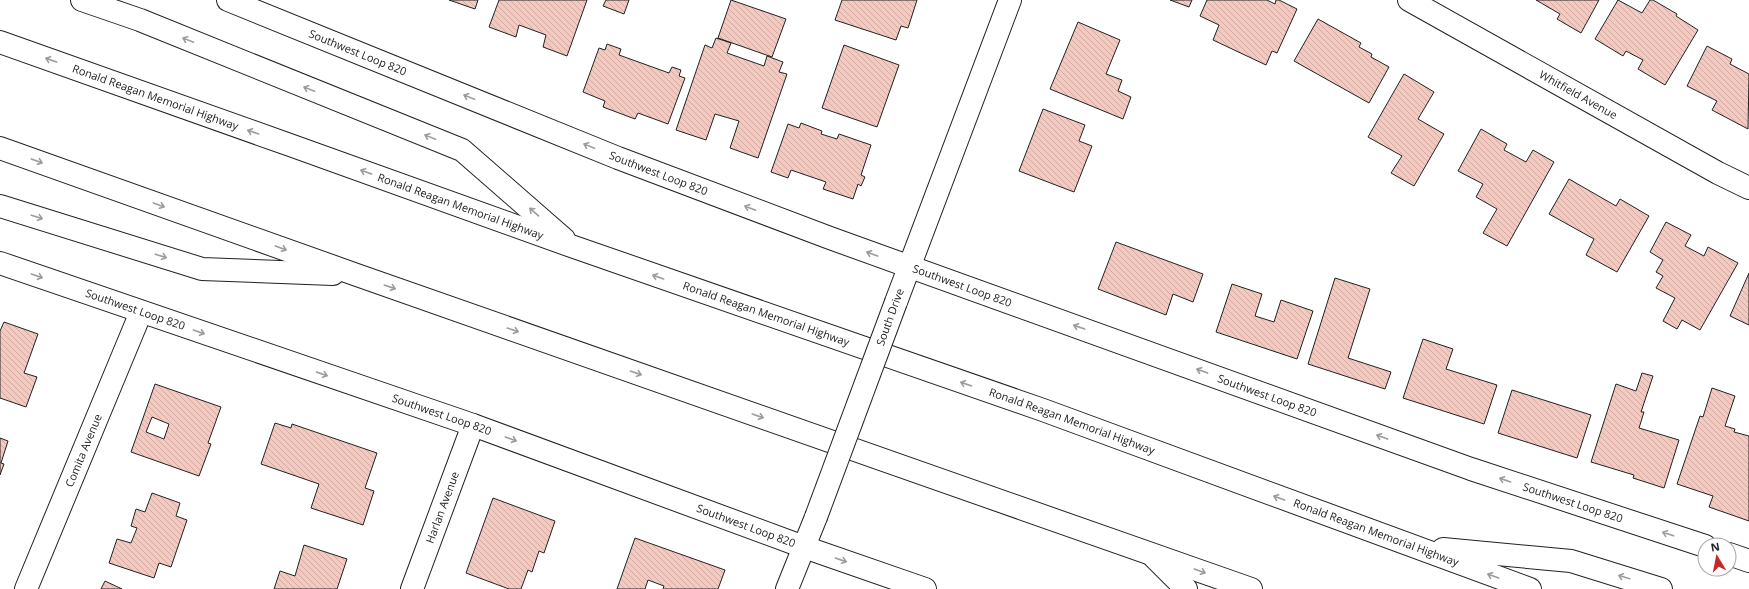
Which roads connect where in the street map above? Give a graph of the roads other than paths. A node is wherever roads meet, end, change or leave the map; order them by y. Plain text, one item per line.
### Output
1 (82, 0) edge
2 (228, 0) edge
3 (1010, 0) edge
4 (1409, 0) edge
5 (0, 42) edge
6 (0, 148) edge
7 (1749, 188) edge
8 (0, 206) edge
9 (574, 247) junction
10 (0, 263) edge
11 (908, 267) junction
12 (354, 274) junction
13 (141, 312) junction
14 (473, 425) junction
15 (1697, 543) edge
16 (804, 547) junction
17 (1412, 547) junction
18 (1150, 553) junction
19 (1737, 557) edge
20 (1749, 561) edge
21 (26, 589) edge
22 (412, 589) edge
23 (787, 589) edge
24 (925, 589) edge
25 (1186, 589) edge
26 (1250, 589) edge
27 (1530, 589) edge
28 (1661, 589) edge

9 -> 1 main road
11 -> 2 main road, Southwest Loop 820
3 - 11 main road, South Drive
4 - 7 main road, Whitfield Avenue
9 -> 5 main road, Ronald Reagan Memorial Highway
6 -> 12 main road
8 -> 12 main road
17 -> 9 main road, Ronald Reagan Memorial Highway
10 -> 13 main road, Southwest Loop 820
15 -> 11 main road, Southwest Loop 820
11 - 16 main road, South Drive, bridge
12 -> 18 main road
13 -> 14 main road, Southwest Loop 820
13 - 21 main road, Comita Avenue
14 -> 16 main road, Southwest Loop 820
14 - 22 main road, Harlan Avenue
16 - 23 main road, South Drive
16 -> 24 main road, Southwest Loop 820
27 -> 17 main road, Ronald Reagan Memorial Highway
28 -> 17 main road
18 - 25 main road
18 -> 26 main road
19 - 20 main road

